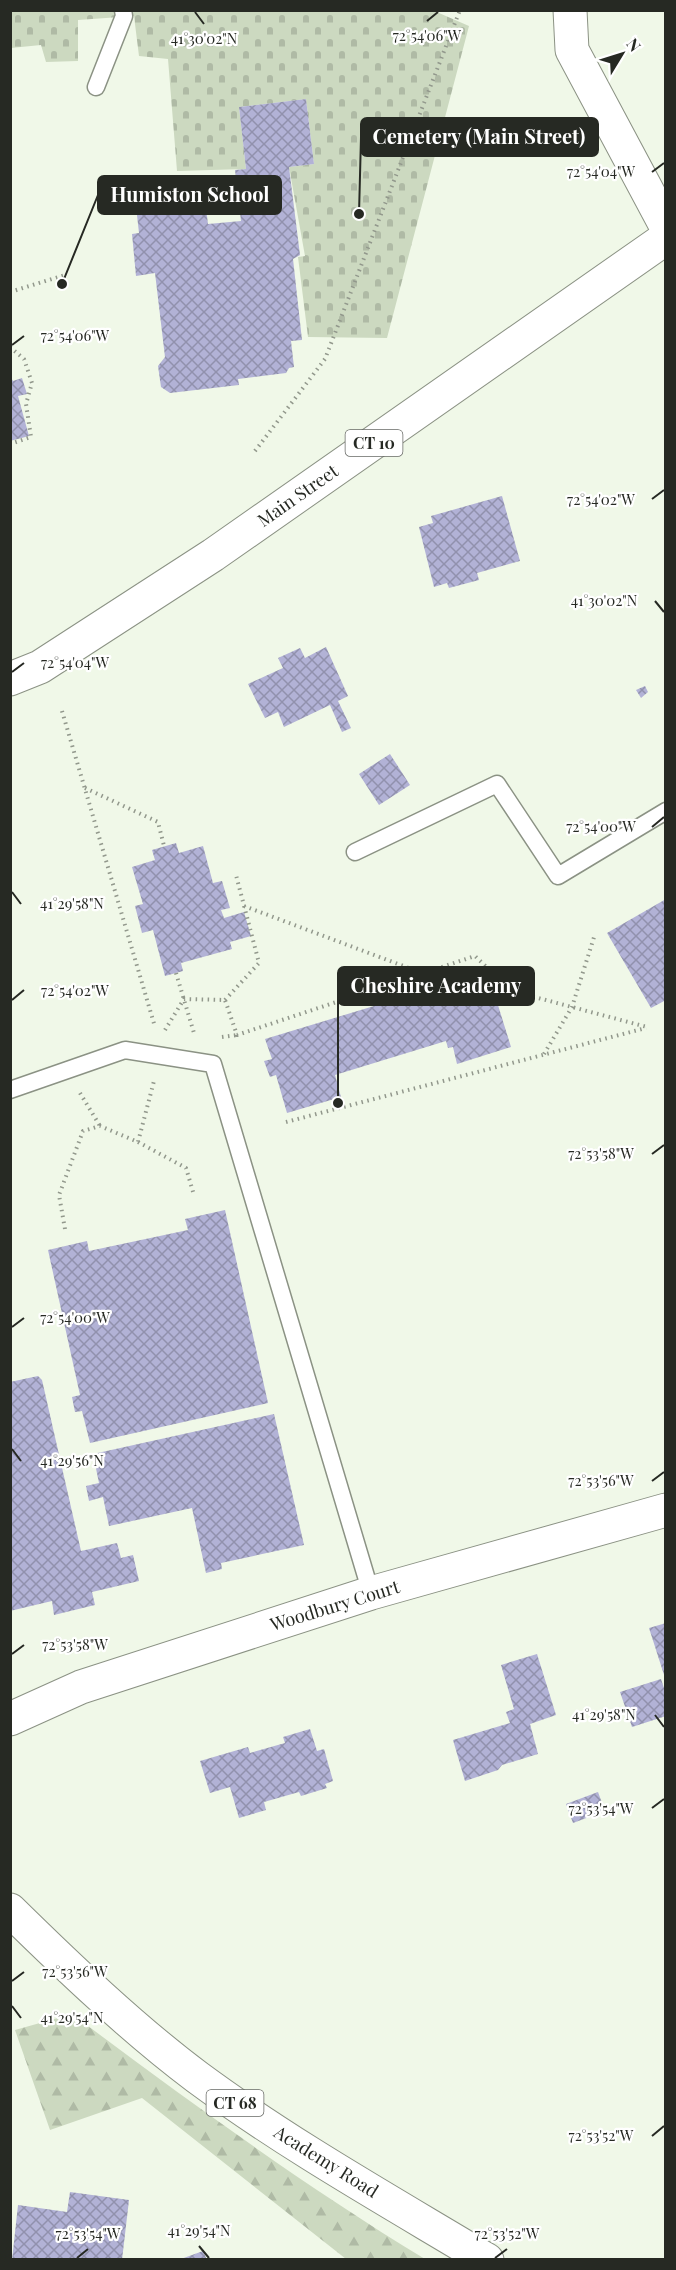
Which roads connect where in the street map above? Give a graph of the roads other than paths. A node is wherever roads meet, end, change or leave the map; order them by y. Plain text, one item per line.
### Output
1 (123, 10) edge
2 (570, 10) edge
3 (96, 87) dead end
4 (666, 226) edge
5 (666, 238) edge
6 (10, 679) edge
7 (666, 812) edge
8 (355, 852) dead end
9 (10, 1090) edge
10 (666, 1510) edge
11 (371, 1593) junction
12 (10, 1719) edge
13 (10, 1910) edge
14 (487, 2259) edge

1 - 3 lane
2 - 4 main road
5 - 6 main road, Main Street / CT 10
7 - 8 lane
9 - 11 lane
10 - 11 main road, Woodbury Court
11 - 12 main road, Woodbury Court
13 - 14 main road, Academy Road / CT 68

